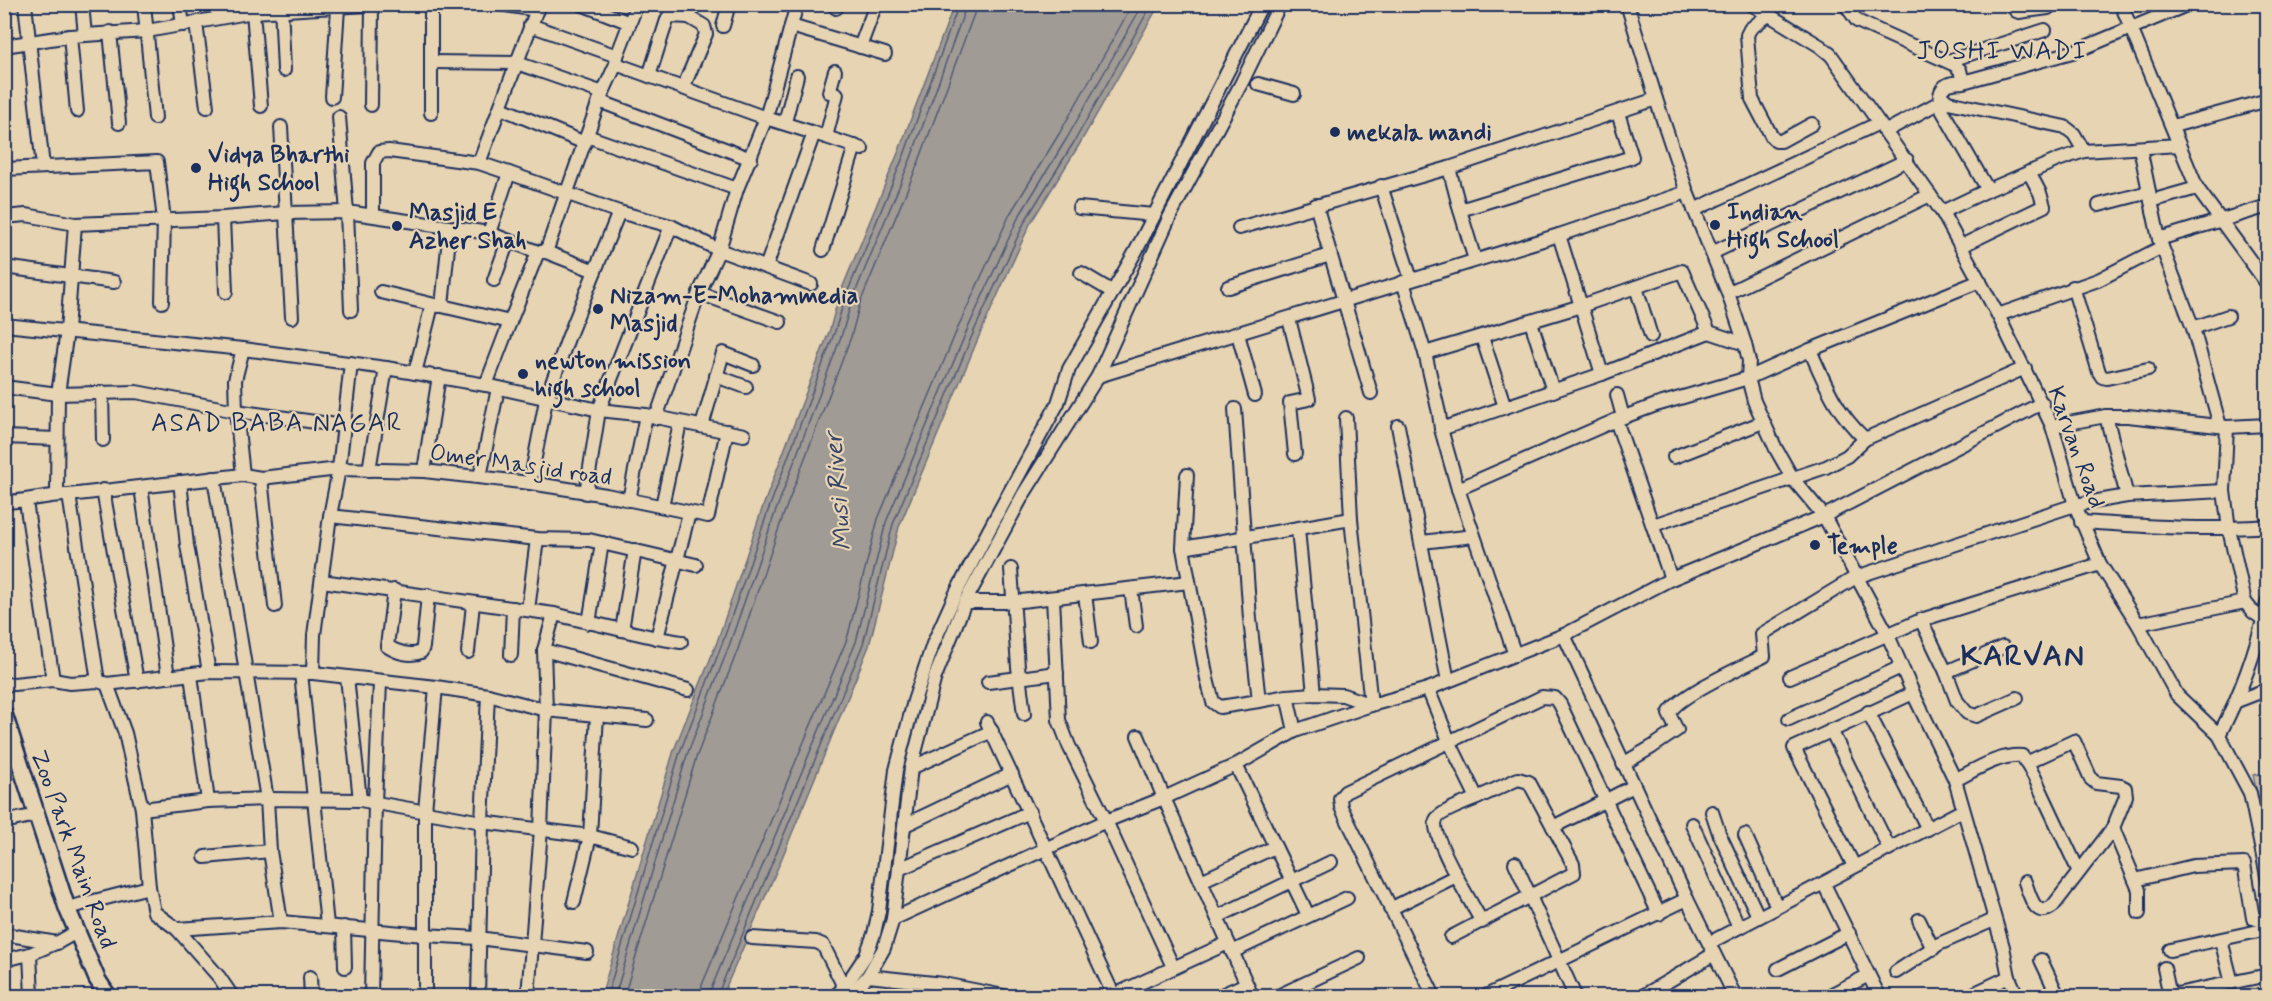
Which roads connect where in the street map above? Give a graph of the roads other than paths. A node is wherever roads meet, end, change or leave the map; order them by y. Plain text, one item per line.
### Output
1 (25, 4) edge
2 (82, 4) edge
3 (144, 4) edge
4 (180, 4) edge
5 (226, 4) edge
6 (431, 4) edge
7 (499, 4) edge
8 (581, 4) edge
9 (637, 4) edge
10 (693, 4) edge
11 (729, 4) edge
12 (797, 4) edge
13 (876, 4) edge
14 (1262, 4) edge
15 (1280, 4) edge
16 (1627, 4) edge
17 (1751, 4) edge
18 (1845, 4) edge
19 (2013, 4) edge
20 (2052, 4) edge
21 (2121, 4) edge
22 (2189, 4) edge
23 (376, 5) edge
24 (281, 7) edge
25 (538, 7) edge
26 (338, 8) junction
27 (253, 12) junction
28 (1767, 16) junction
29 (689, 17) junction
30 (226, 18) junction
31 (196, 23) junction
32 (630, 23) junction
33 (183, 25) junction
34 (530, 25) junction
35 (791, 26) junction
36 (723, 27) dead end
37 (2130, 29) junction
38 (2045, 30) dead end
39 (110, 32) junction
40 (147, 32) junction
41 (86, 35) junction
42 (70, 36) junction
43 (30, 43) junction
44 (4, 46) edge
45 (860, 47) junction
46 (885, 54) dead end
47 (616, 60) junction
48 (1948, 61) junction
49 (431, 62) junction
50 (517, 63) junction
51 (284, 70) dead end
52 (835, 71) dead end
53 (649, 76) junction
54 (797, 76) dead end
55 (1963, 82) junction
56 (1258, 84) dead end
57 (683, 88) junction
58 (1294, 94) dead end
59 (332, 97) dead end
60 (601, 97) junction
61 (1656, 99) junction
62 (2268, 100) edge
63 (371, 105) dead end
64 (261, 106) dead end
65 (207, 107) dead end
66 (501, 108) junction
67 (77, 111) dead end
68 (431, 113) dead end
69 (1618, 113) junction
70 (339, 117) dead end
71 (155, 118) dead end
72 (766, 118) junction
73 (119, 123) dead end
74 (785, 123) junction
75 (1812, 124) dead end
76 (2173, 126) junction
77 (281, 127) dead end
78 (1882, 127) junction
79 (820, 135) junction
80 (586, 139) junction
81 (2179, 145) junction
82 (2140, 148) junction
83 (2084, 151) junction
84 (751, 159) junction
85 (1907, 160) junction
86 (479, 164) junction
87 (43, 167) junction
88 (1449, 168) junction
89 (4, 169) edge
90 (2030, 172) junction
91 (509, 173) junction
92 (1381, 186) junction
93 (2197, 188) junction
94 (737, 189) junction
95 (1988, 190) junction
96 (1687, 192) junction
97 (567, 193) junction
98 (1930, 195) junction
99 (2150, 196) junction
100 (1316, 205) junction
101 (2099, 205) dead end
102 (2268, 206) edge
103 (1079, 208) dead end
104 (1460, 210) junction
105 (1694, 210) junction
106 (347, 212) junction
107 (619, 212) junction
108 (1942, 212) junction
109 (286, 213) junction
110 (373, 215) junction
111 (1154, 215) junction
112 (4, 216) edge
113 (223, 218) junction
114 (164, 220) junction
115 (2221, 221) junction
116 (75, 224) junction
117 (671, 226) junction
118 (450, 228) junction
119 (1239, 228) dead end
120 (489, 234) junction
121 (1559, 235) junction
122 (508, 241) junction
123 (2160, 243) junction
124 (1961, 246) junction
125 (719, 250) junction
126 (823, 250) dead end
127 (542, 252) junction
128 (1712, 253) junction
129 (1330, 255) junction
130 (1475, 260) junction
131 (4, 267) edge
132 (766, 267) junction
133 (595, 271) junction
134 (1081, 273) dead end
135 (71, 276) junction
136 (494, 280) dead end
137 (1407, 280) junction
138 (1980, 280) junction
139 (114, 282) dead end
140 (811, 284) dead end
141 (2268, 285) edge
142 (1228, 287) dead end
143 (1635, 287) junction
144 (2073, 287) junction
145 (226, 292) dead end
146 (381, 292) dead end
147 (1113, 292) junction
148 (699, 293) junction
149 (1728, 294) junction
150 (1344, 301) junction
151 (162, 302) dead end
152 (437, 305) junction
153 (1581, 306) junction
154 (351, 310) dead end
155 (1998, 315) junction
156 (2228, 316) dead end
157 (292, 317) dead end
158 (1289, 319) junction
159 (510, 322) junction
160 (780, 322) dead end
161 (1531, 322) junction
162 (4, 326) edge
163 (2193, 328) junction
164 (67, 331) junction
165 (1709, 332) junction
166 (1238, 334) junction
167 (1651, 336) dead end
168 (1482, 337) junction
169 (1745, 344) junction
170 (243, 349) junction
171 (1810, 350) junction
172 (1425, 353) junction
173 (351, 363) junction
174 (753, 365) dead end
175 (386, 368) junction
176 (2025, 369) junction
177 (2148, 369) dead end
178 (415, 373) junction
179 (1602, 374) junction
180 (439, 376) junction
181 (716, 376) junction
182 (1098, 376) junction
183 (1748, 378) junction
184 (4, 387) edge
185 (492, 387) junction
186 (746, 387) dead end
187 (1553, 391) junction
188 (102, 392) junction
189 (1371, 393) dead end
190 (58, 394) junction
191 (1617, 394) dead end
192 (1255, 395) dead end
193 (546, 400) junction
194 (2042, 403) junction
195 (1505, 407) junction
196 (1235, 409) dead end
197 (599, 410) junction
198 (236, 411) junction
199 (2106, 416) junction
200 (651, 417) junction
201 (1346, 418) dead end
202 (1620, 418) junction
203 (1763, 422) junction
204 (680, 423) junction
205 (2268, 425) edge
206 (344, 426) junction
207 (702, 426) junction
208 (1398, 426) dead end
209 (2052, 426) junction
210 (2223, 427) junction
211 (1441, 429) junction
212 (727, 431) junction
213 (744, 435) dead end
214 (4, 437) edge
215 (57, 439) junction
216 (103, 440) dead end
217 (1865, 440) junction
218 (1295, 454) dead end
219 (1674, 457) dead end
220 (339, 469) junction
221 (369, 470) junction
222 (424, 471) junction
223 (243, 475) junction
224 (1187, 475) dead end
225 (480, 477) junction
226 (214, 478) junction
227 (261, 478) junction
228 (1793, 479) junction
229 (180, 482) junction
230 (530, 483) junction
231 (141, 487) junction
232 (1458, 489) junction
233 (102, 490) junction
234 (2224, 491) junction
235 (1017, 492) junction
236 (586, 493) junction
237 (63, 494) junction
238 (2127, 496) junction
239 (629, 500) junction
240 (4, 502) edge
241 (26, 502) junction
242 (2075, 505) junction
243 (662, 507) junction
244 (689, 513) junction
245 (330, 516) junction
246 (1824, 516) junction
247 (1351, 519) junction
248 (2081, 522) junction
249 (1653, 525) junction
250 (2268, 526) edge
251 (1298, 529) junction
252 (2229, 529) junction
253 (1474, 536) junction
254 (1246, 537) junction
255 (537, 539) junction
256 (1422, 542) junction
257 (602, 543) junction
258 (1183, 548) junction
259 (635, 550) junction
260 (678, 561) junction
261 (2100, 564) junction
262 (696, 565) dead end
263 (1011, 569) dead end
264 (1856, 577) junction
265 (1671, 579) junction
266 (322, 581) junction
267 (1189, 582) junction
268 (1131, 589) junction
269 (394, 590) junction
270 (1085, 594) junction
271 (428, 595) junction
272 (1053, 598) junction
273 (2268, 600) edge
274 (965, 602) junction
275 (1012, 602) junction
276 (2245, 602) junction
277 (473, 604) junction
278 (275, 606) dead end
279 (513, 608) junction
280 (528, 610) junction
281 (554, 614) junction
282 (2263, 619) junction
283 (1921, 620) junction
284 (589, 623) junction
285 (2138, 624) junction
286 (1136, 626) dead end
287 (622, 630) junction
288 (1887, 633) junction
289 (1564, 635) junction
290 (2263, 636) edge
291 (657, 638) junction
292 (681, 642) dead end
293 (1091, 642) dead end
294 (2003, 647) dead end
295 (544, 650) junction
296 (468, 652) dead end
297 (511, 655) dead end
298 (1515, 655) junction
299 (1901, 667) junction
300 (246, 671) junction
301 (209, 672) junction
302 (1946, 672) junction
303 (307, 673) junction
304 (1057, 673) junction
305 (191, 675) junction
306 (347, 676) junction
307 (168, 677) junction
308 (1790, 677) dead end
309 (1019, 678) junction
310 (53, 680) junction
311 (137, 681) junction
312 (1448, 681) junction
313 (380, 682) junction
314 (988, 682) dead end
315 (102, 683) junction
316 (4, 686) edge
317 (436, 687) junction
318 (1428, 689) junction
319 (2268, 689) edge
320 (688, 690) dead end
321 (1912, 693) junction
322 (1314, 694) junction
323 (488, 695) junction
324 (1287, 696) junction
325 (2017, 698) dead end
326 (1259, 701) junction
327 (2237, 701) junction
328 (1371, 705) junction
329 (546, 710) junction
330 (1868, 712) junction
331 (4, 714) edge
332 (1024, 714) dead end
333 (597, 715) junction
334 (1789, 719) dead end
335 (647, 720) dead end
336 (1831, 730) junction
337 (1295, 731) junction
338 (2219, 735) junction
339 (1138, 736) dead end
340 (1450, 742) junction
341 (2026, 763) junction
342 (1623, 764) junction
343 (1236, 765) junction
344 (911, 768) junction
345 (1012, 774) junction
346 (1956, 780) junction
347 (1634, 786) junction
348 (313, 798) junction
349 (1164, 798) junction
350 (1477, 798) junction
351 (267, 799) junction
352 (360, 800) junction
353 (208, 801) junction
354 (1606, 802) junction
355 (375, 803) junction
356 (142, 809) junction
357 (1963, 810) junction
358 (425, 811) junction
359 (1030, 812) junction
360 (1712, 812) dead end
361 (36, 815) junction
362 (1107, 820) junction
363 (4, 822) edge
364 (482, 822) junction
365 (1692, 824) dead end
366 (905, 825) junction
367 (1553, 827) junction
368 (2113, 828) junction
369 (541, 829) junction
370 (1928, 829) junction
371 (1745, 835) dead end
372 (590, 836) junction
373 (632, 847) dead end
374 (1275, 848) junction
375 (1889, 848) junction
376 (1045, 849) junction
377 (270, 851) junction
378 (205, 857) dead end
379 (1331, 862) dead end
380 (1515, 863) dead end
381 (1854, 866) junction
382 (899, 869) junction
383 (2079, 872) junction
384 (1456, 876) junction
385 (2135, 880) junction
386 (1201, 881) junction
387 (1292, 881) junction
388 (2268, 881) edge
389 (2025, 882) dead end
390 (1824, 884) junction
391 (149, 887) junction
392 (1530, 897) junction
393 (1347, 898) dead end
394 (1687, 899) junction
395 (574, 902) dead end
396 (1777, 907) junction
397 (67, 908) junction
398 (1390, 909) junction
399 (2139, 913) dead end
400 (1659, 914) junction
401 (1308, 915) junction
402 (1758, 916) junction
403 (1217, 917) junction
404 (893, 919) junction
405 (1919, 920) dead end
406 (1994, 920) junction
407 (281, 922) junction
408 (1482, 922) junction
409 (2268, 922) edge
410 (327, 925) junction
411 (344, 927) junction
412 (1739, 927) junction
413 (177, 929) junction
414 (2268, 929) edge
415 (373, 930) junction
416 (78, 932) junction
417 (1849, 933) junction
418 (4, 934) edge
419 (424, 935) junction
420 (1451, 937) dead end
421 (478, 938) junction
422 (752, 938) dead end
423 (2221, 940) junction
424 (57, 942) junction
425 (531, 945) junction
426 (1230, 947) junction
427 (1711, 948) junction
428 (1933, 949) junction
429 (2170, 950) dead end
430 (587, 952) dead end
431 (30, 954) junction
432 (1359, 958) dead end
433 (4, 960) edge
434 (2041, 960) dead end
435 (1558, 962) junction
436 (345, 967) dead end
437 (1173, 967) junction
438 (2164, 968) dead end
439 (1778, 969) dead end
440 (1896, 972) dead end
441 (2268, 975) edge
442 (310, 976) dead end
443 (868, 976) junction
444 (1867, 976) junction
445 (2009, 977) junction
446 (2232, 982) junction
447 (1246, 984) junction
448 (1133, 993) edge
449 (845, 994) edge
450 (32, 996) edge
451 (108, 996) edge
452 (232, 996) edge
453 (311, 996) edge
454 (371, 996) edge
455 (425, 996) edge
456 (478, 996) edge
457 (528, 996) edge
458 (1004, 996) edge
459 (1113, 996) edge
460 (1219, 996) edge
461 (1252, 996) edge
462 (1278, 996) edge
463 (1434, 996) edge
464 (1486, 996) edge
465 (1575, 996) edge
466 (1643, 996) edge
467 (1735, 996) edge
468 (1828, 996) edge
469 (1879, 996) edge
470 (1969, 996) edge
471 (2017, 996) edge
472 (2058, 996) edge
473 (2169, 996) edge

1 - 43 street
2 - 41 street
3 - 40 street
4 - 33 street
5 - 30 street
6 - 49 street
7 - 25 street
8 - 32 street
9 - 32 street
10 - 29 street
11 - 36 street
12 - 35 street
13 - 45 street
14 - 111 street
15 - 182 street
16 - 61 street
17 - 28 street, Karvan Road
18 - 48 street
19 - 20 street
21 - 37 street
22 - 37 street
23 - 26 street
23 - 63 street
24 - 26 street
24 - 27 street
24 - 51 street
25 - 34 street
26 - 59 street
27 - 30 street
27 - 64 street
28 - 75 street
28 - 78 street, Karvan Road
29 - 53 street
29 - 57 street
30 - 31 street
31 - 33 street
31 - 65 street
32 - 47 street
33 - 40 street
34 - 47 street
34 - 50 street
35 - 45 street
35 - 72 street
37 - 55 street
37 - 76 street
38 - 48 street
39 - 40 street
39 - 41 street
39 - 73 street
40 - 71 street
41 - 42 street
42 - 43 street
42 - 67 street
43 - 44 street
43 - 87 street
45 - 46 street
47 - 53 street
47 - 60 street
48 - 55 street
49 - 50 street
49 - 68 street
50 - 60 street
50 - 66 street
52 - 79 street
53 - 57 street
54 - 74 street
55 - 83 street
56 - 58 street
57 - 72 street
60 - 80 street
60 - 84 street
61 - 69 street
61 - 96 street
62 - 76 street
66 - 80 street
66 - 86 street
69 - 88 street
69 - 104 street
70 - 106 street
72 - 74 street
72 - 84 street
74 - 79 street
76 - 81 street
77 - 109 street
78 - 85 street, Karvan Road
78 - 95 street
78 - 105 street
79 - 126 street
79 - 132 street
80 - 94 street
80 - 97 street
81 - 82 street
81 - 93 street
82 - 83 street
82 - 99 street
83 - 90 street
84 - 94 street
85 - 98 street, Karvan Road
85 - 128 street
86 - 91 street
86 - 110 street
87 - 89 street
87 - 114 street
88 - 92 street
88 - 104 street
90 - 95 street
90 - 124 street
91 - 97 street
91 - 120 street
92 - 100 street
92 - 137 street
93 - 99 street
93 - 115 street
94 - 125 street
95 - 108 street
96 - 105 street
96 - 121 street
97 - 107 street
97 - 127 street
98 - 108 street, Karvan Road
98 - 149 street
99 - 101 street
99 - 123 street
100 - 119 street
100 - 129 street
102 - 115 street
103 - 111 street
104 - 130 street
105 - 128 street
106 - 109 street
106 - 110 street
106 - 154 street
107 - 117 street
107 - 133 street
108 - 124 street, Karvan Road
109 - 113 street
109 - 157 street
110 - 118 street
111 - 147 street
112 - 116 street
113 - 114 street
113 - 145 street
114 - 116 street
114 - 151 street
115 - 123 street
115 - 141 street
116 - 135 street
117 - 125 street
117 - 197 street
118 - 120 street
118 - 152 street
120 - 122 street
121 - 130 street
121 - 153 street
122 - 127 street
122 - 136 street
123 - 144 street
123 - 163 street
124 - 138 street, Karvan Road
125 - 132 street
125 - 148 street
127 - 133 street
127 - 159 street
128 - 149 street
129 - 142 street
129 - 150 street
130 - 137 street
131 - 135 street
132 - 140 street
133 - 193 street
134 - 147 street
135 - 139 street
135 - 164 street
137 - 150 street
137 - 172 street
138 - 155 street, Karvan Road
138 - 171 street
143 - 153 street
143 - 165 street
143 - 167 street
144 - 155 street
144 - 177 street
146 - 152 street
147 - 235 street
148 - 160 street
148 - 200 street
149 - 169 street
150 - 158 street
150 - 189 street
152 - 159 street
152 - 178 street
153 - 161 street
153 - 179 street
155 - 176 street, Karvan Road
156 - 163 street
158 - 166 street
158 - 218 street
159 - 185 street
161 - 168 street
161 - 187 street
162 - 164 street
163 - 210 street
164 - 170 street
164 - 190 street
165 - 169 street
165 - 179 street
166 - 182 street
166 - 192 street
168 - 172 street
168 - 195 street
169 - 183 street
170 - 173 street
170 - 198 street
171 - 183 street
171 - 217 street
172 - 211 street
173 - 175 street
173 - 206 street
174 - 181 street
175 - 178 street
175 - 221 street
176 - 194 street, Karvan Road
176 - 217 street
178 - 180 street
179 - 187 street
180 - 185 street
180 - 222 street
181 - 186 street
181 - 207 street
182 - 235 street
183 - 202 street
183 - 203 street
184 - 190 street
185 - 193 street
185 - 225 street
187 - 195 street
188 - 190 street
188 - 198 street
188 - 216 street
190 - 215 street
191 - 202 street
193 - 197 street
193 - 230 street
194 - 209 street, Karvan Road
194 - 246 street
195 - 211 street
196 - 254 street
197 - 200 street
197 - 236 street
198 - 206 street
198 - 223 street
199 - 209 street
199 - 210 street
199 - 238 street
200 - 204 street
200 - 239 street
201 - 247 street
202 - 232 street
202 - 249 street
203 - 219 street
203 - 228 street
204 - 207 street
204 - 243 street
205 - 210 street
206 - 220 street
207 - 212 street
208 - 256 street
209 - 242 street, Karvan Road
210 - 234 street
211 - 232 street
212 - 213 street
212 - 244 street, Omer Masjid road
214 - 215 street
215 - 237 street
217 - 228 street
220 - 221 street, Omer Masjid road
220 - 227 street, Omer Masjid road
220 - 245 street
221 - 222 street, Omer Masjid road
222 - 225 street, Omer Masjid road
223 - 226 street, Omer Masjid road
223 - 227 street, Omer Masjid road
224 - 258 street
225 - 230 street, Omer Masjid road
226 - 229 street, Omer Masjid road
226 - 300 street
227 - 278 street
228 - 246 street
228 - 249 street
229 - 231 street, Omer Masjid road
229 - 301 street
230 - 236 street, Omer Masjid road
231 - 233 street, Omer Masjid road
231 - 307 street
232 - 253 street
233 - 237 street, Omer Masjid road
233 - 311 street
234 - 238 street
234 - 252 street
235 - 274 street
235 - 449 street
236 - 239 street, Omer Masjid road
237 - 241 street, Omer Masjid road
237 - 315 street
238 - 242 street
239 - 243 street, Omer Masjid road
240 - 241 street, Omer Masjid road
241 - 310 street
242 - 248 street, Karvan Road
242 - 264 street
243 - 244 street, Omer Masjid road
244 - 260 street
245 - 255 street
245 - 266 street
246 - 264 street
246 - 265 street
247 - 251 street
247 - 328 street
248 - 252 street
248 - 261 street, Karvan Road
249 - 265 street
250 - 252 street
251 - 254 street
251 - 322 street
252 - 276 street
253 - 256 street
253 - 298 street
254 - 258 street
254 - 326 street
255 - 257 street
255 - 280 street
256 - 312 street
257 - 259 street
257 - 284 street
258 - 267 street
259 - 260 street
259 - 287 street
260 - 262 street
260 - 291 street
261 - 283 street
261 - 285 street, Karvan Road
263 - 275 street
264 - 288 street
264 - 342 street
265 - 289 street
266 - 269 street
266 - 303 street
267 - 268 street
267 - 326 street
268 - 270 street
268 - 286 street
269 - 271 street
269 - 271 street
270 - 272 street
270 - 293 street
271 - 277 street
272 - 275 street
272 - 304 street
273 - 282 street
274 - 275 street
274 - 344 street
275 - 309 street
276 - 282 street
276 - 285 street
277 - 279 street
277 - 296 street
279 - 280 street
279 - 297 street
280 - 281 street
281 - 284 street
281 - 295 street
282 - 290 street
283 - 288 street
283 - 302 street
284 - 287 street
285 - 338 street, Karvan Road
287 - 291 street
288 - 299 street
288 - 308 street
289 - 298 street
289 - 342 street
290 - 327 street
291 - 292 street
294 - 302 street
295 - 320 street
295 - 329 street
298 - 312 street
299 - 321 street
299 - 334 street
300 - 301 street
300 - 303 street
300 - 351 street
301 - 305 street
302 - 325 street
303 - 306 street
303 - 348 street
304 - 309 street
304 - 362 street
305 - 307 street
305 - 353 street
306 - 313 street
306 - 352 street
307 - 311 street
309 - 314 street
309 - 332 street
310 - 315 street
310 - 316 street
311 - 315 street
312 - 318 street
313 - 317 street
313 - 355 street
315 - 356 street
317 - 323 street
317 - 358 street
318 - 328 street
318 - 340 street
319 - 327 street
321 - 330 street
321 - 346 street
322 - 324 street
322 - 328 street
323 - 329 street
323 - 364 street
324 - 326 street
324 - 337 street
327 - 338 street
328 - 337 street
329 - 333 street
329 - 369 street
330 - 336 street
330 - 370 street
331 - 361 main road, Zoo Park Main Road
333 - 335 street
333 - 372 street
336 - 375 street
336 - 381 street
337 - 343 street
338 - 388 street, Karvan Road
339 - 349 street
340 - 350 street
340 - 354 street
340 - 398 street
341 - 346 street
341 - 368 street
341 - 383 street
342 - 347 street
343 - 349 street
343 - 374 street
344 - 345 street
344 - 366 street
345 - 359 street
345 - 366 street
346 - 357 street
347 - 354 street
347 - 394 street
348 - 351 street
348 - 352 street
348 - 410 street
349 - 362 street
349 - 386 street
350 - 367 street
350 - 384 street
351 - 353 street
351 - 377 street
352 - 355 street
353 - 356 street
354 - 367 street
354 - 400 street
355 - 358 street
355 - 415 street
356 - 391 street
357 - 370 street
357 - 406 street
358 - 364 street
358 - 419 street
359 - 376 street
359 - 382 street
360 - 402 street
361 - 363 street
361 - 397 main road, Zoo Park Main Road
362 - 376 street
362 - 437 street
364 - 369 street
364 - 421 street
365 - 412 street
366 - 382 street
367 - 392 street
368 - 383 street
368 - 385 street
369 - 372 street
369 - 425 street
370 - 375 street
371 - 396 street
372 - 373 street
372 - 395 street
374 - 386 street
374 - 387 street
375 - 381 street
376 - 404 street
376 - 459 street
377 - 378 street
377 - 407 street
379 - 387 street
380 - 392 street
381 - 390 street
382 - 404 street
383 - 389 street
384 - 398 street
384 - 408 street
385 - 399 street
385 - 409 street
386 - 403 street
387 - 401 street
387 - 403 street
390 - 396 street
390 - 417 street
391 - 397 street
391 - 413 street
392 - 408 street
392 - 435 street
393 - 401 street
394 - 400 street
394 - 427 street
396 - 402 street
397 - 416 main road, Zoo Park Main Road
398 - 463 street
400 - 435 street
401 - 426 street
402 - 412 street
403 - 426 street
404 - 443 street
405 - 428 street
406 - 428 street
406 - 445 street
407 - 410 street
407 - 413 street
408 - 420 street
410 - 411 street
411 - 415 street
411 - 436 street
412 - 427 street
413 - 452 street
414 - 423 street
415 - 419 street
415 - 454 street
416 - 424 street
416 - 451 main road, Zoo Park Main Road
417 - 439 street
417 - 444 street
418 - 424 street
419 - 421 street
419 - 455 street
421 - 425 street
421 - 456 street
422 - 449 street
423 - 429 street
423 - 446 street
424 - 431 street
425 - 430 street
425 - 457 street
426 - 437 street
426 - 447 street
427 - 466 street
427 - 467 street
428 - 440 street
431 - 433 street
431 - 450 street
432 - 462 street
434 - 472 street
435 - 464 street
435 - 465 street
437 - 448 street
438 - 473 street
441 - 446 street
442 - 453 street
443 - 449 street
443 - 458 street
444 - 468 street
444 - 469 street
445 - 470 street
445 - 471 street
446 - 473 street
447 - 460 street
447 - 461 street
448 - 459 street

